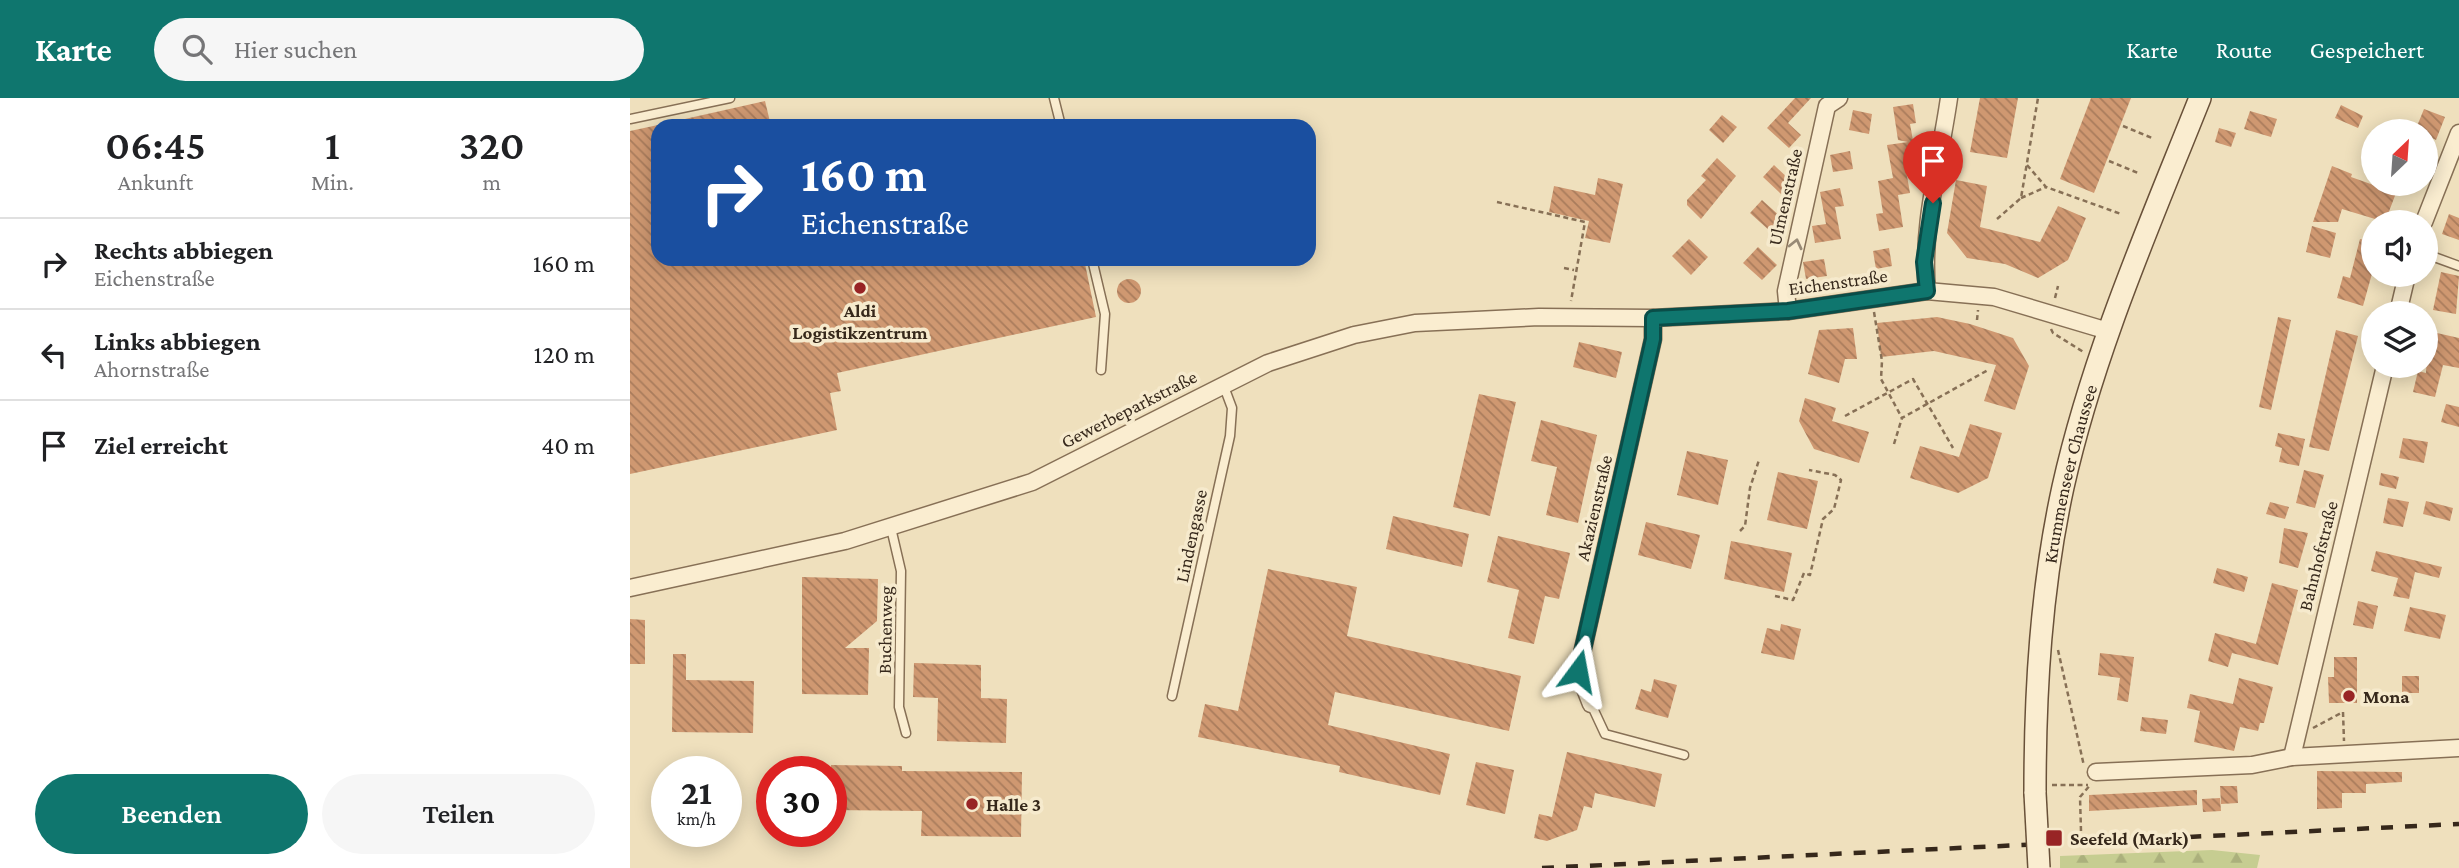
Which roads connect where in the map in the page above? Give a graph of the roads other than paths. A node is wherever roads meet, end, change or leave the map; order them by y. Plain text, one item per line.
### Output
1 (730, 98) edge
2 (1054, 98) edge
3 (1839, 98) edge
4 (1949, 98) edge
5 (2200, 98) edge
6 (630, 119) edge
7 (1059, 119) edge
8 (2459, 133) edge
9 (2429, 210) edge
10 (2438, 258) edge
11 (1094, 266) edge
12 (2459, 266) edge
13 (1927, 291) junction
14 (1788, 311) junction
15 (1653, 318) junction
16 (2108, 331) junction
17 (1101, 370) dead end
18 (2382, 378) edge
19 (1223, 384) junction
20 (891, 528) junction
21 (630, 588) edge
22 (1172, 696) dead end
23 (1591, 704) joint
24 (906, 733) dead end
25 (2459, 748) edge
26 (1684, 755) dead end
27 (2292, 757) junction
28 (2093, 778) road end
29 (2039, 868) edge

1 - 6 lane
2 - 7 lane
14 -> 3 street, Ulmenstraße
4 - 13 street
5 - 16 main road, Krummenseer Chaussee
8 - 9 street
10 - 12 lane
11 - 17 lane
13 - 14 street, Eichenstraße
13 - 16 street, Eichenstraße
14 - 15 street, Eichenstraße
15 - 19 street, Gewerbeparkstraße
15 - 23 street, Akazienstraße
16 - 29 main road, Krummenseer Chaussee, bridge
18 - 27 street, Bahnhofstraße
19 - 20 street, Gewerbeparkstraße
19 - 22 lane, Lindengasse
20 - 21 street, Gewerbeparkstraße
20 - 24 lane, Buchenweg
23 - 26 lane
25 - 27 street
27 - 28 street

